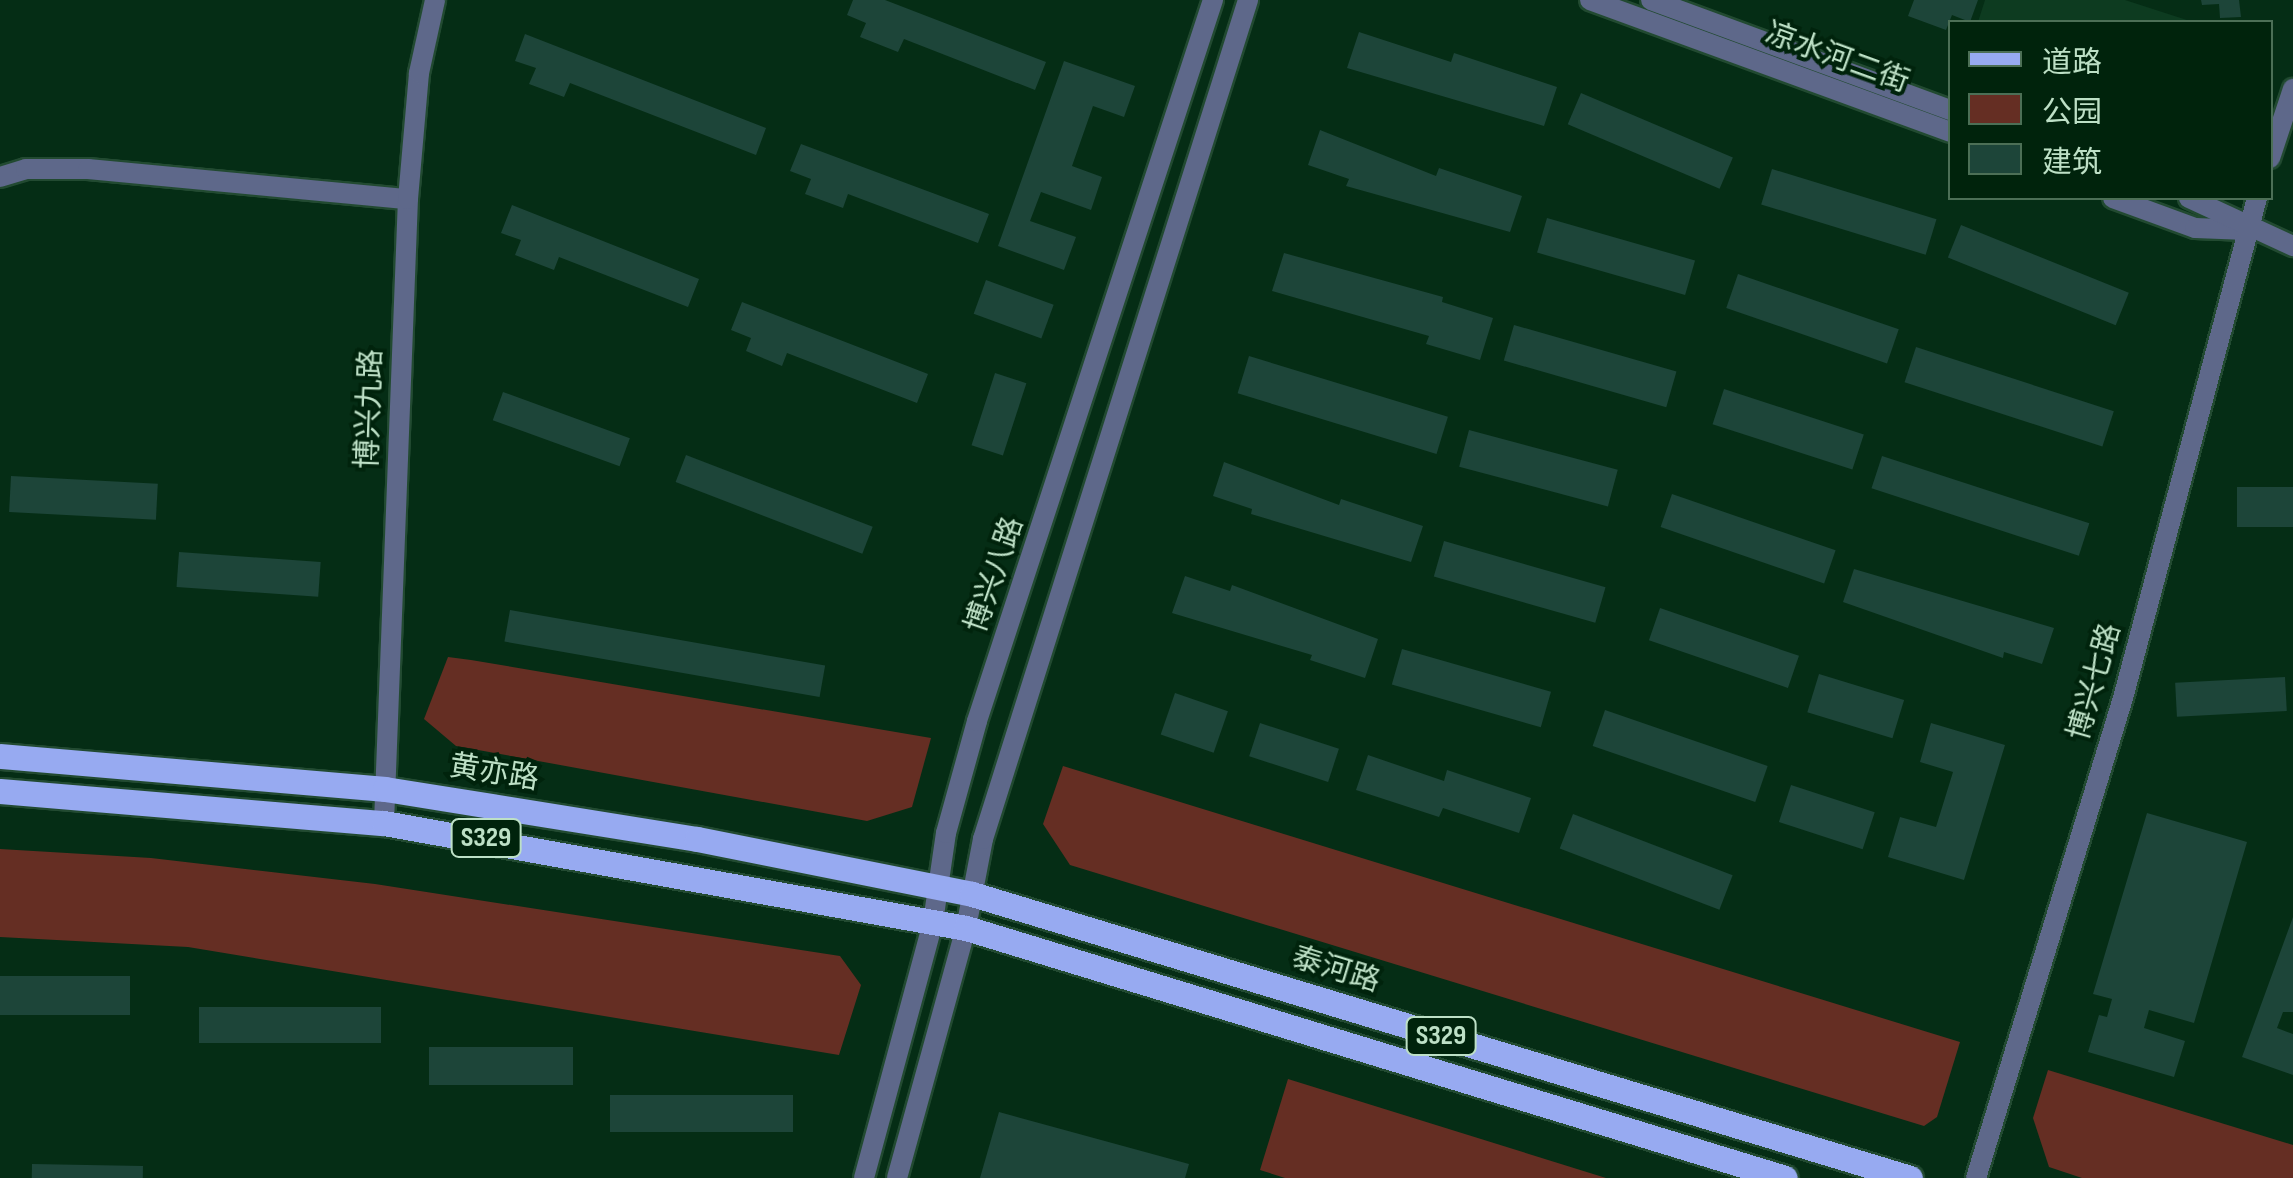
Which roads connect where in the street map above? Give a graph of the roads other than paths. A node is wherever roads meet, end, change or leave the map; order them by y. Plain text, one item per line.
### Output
1 (435, 0) edge
2 (1213, 0) edge
3 (1248, 0) edge
4 (1590, 0) edge
5 (1651, 0) edge
6 (2293, 90) edge
7 (1948, 109) edge
8 (1948, 131) edge
9 (2273, 149) edge
10 (0, 177) edge
11 (408, 199) junction
12 (2118, 200) edge
13 (2192, 200) edge
14 (2256, 200) edge
15 (2246, 230) junction
16 (2293, 246) edge
17 (0, 756) edge
18 (385, 789) junction
19 (0, 791) edge
20 (384, 823) junction
21 (937, 888) junction
22 (972, 894) junction
23 (933, 922) junction
24 (966, 928) junction
25 (864, 1178) edge
26 (898, 1178) edge
27 (1785, 1178) edge
28 (1910, 1178) edge
29 (1976, 1178) edge

1 - 11 street, 博兴九路
2 - 21 street, 博兴八路
3 - 22 street
4 - 8 street, 凉水河二街
5 - 7 street, 凉水河二街
6 - 9 street
10 - 11 street
11 - 18 street, 博兴九路
12 - 15 street
13 - 15 street
14 - 15 street, 博兴七路
15 - 16 street
15 - 29 street, 博兴七路
17 - 18 main road, 黄亦路 / S329
18 - 20 street, 博兴九路
18 - 21 main road, 黄亦路 / S329
19 - 20 main road, S329
20 - 23 main road, S329
21 - 22 main road, 黄亦路 / S329
21 - 23 street, 博兴八路
22 - 24 street
22 - 28 main road, 泰河路 / S329
23 - 24 main road, S329
23 - 25 street, 博兴八路
24 - 26 street
24 - 27 main road, S329

